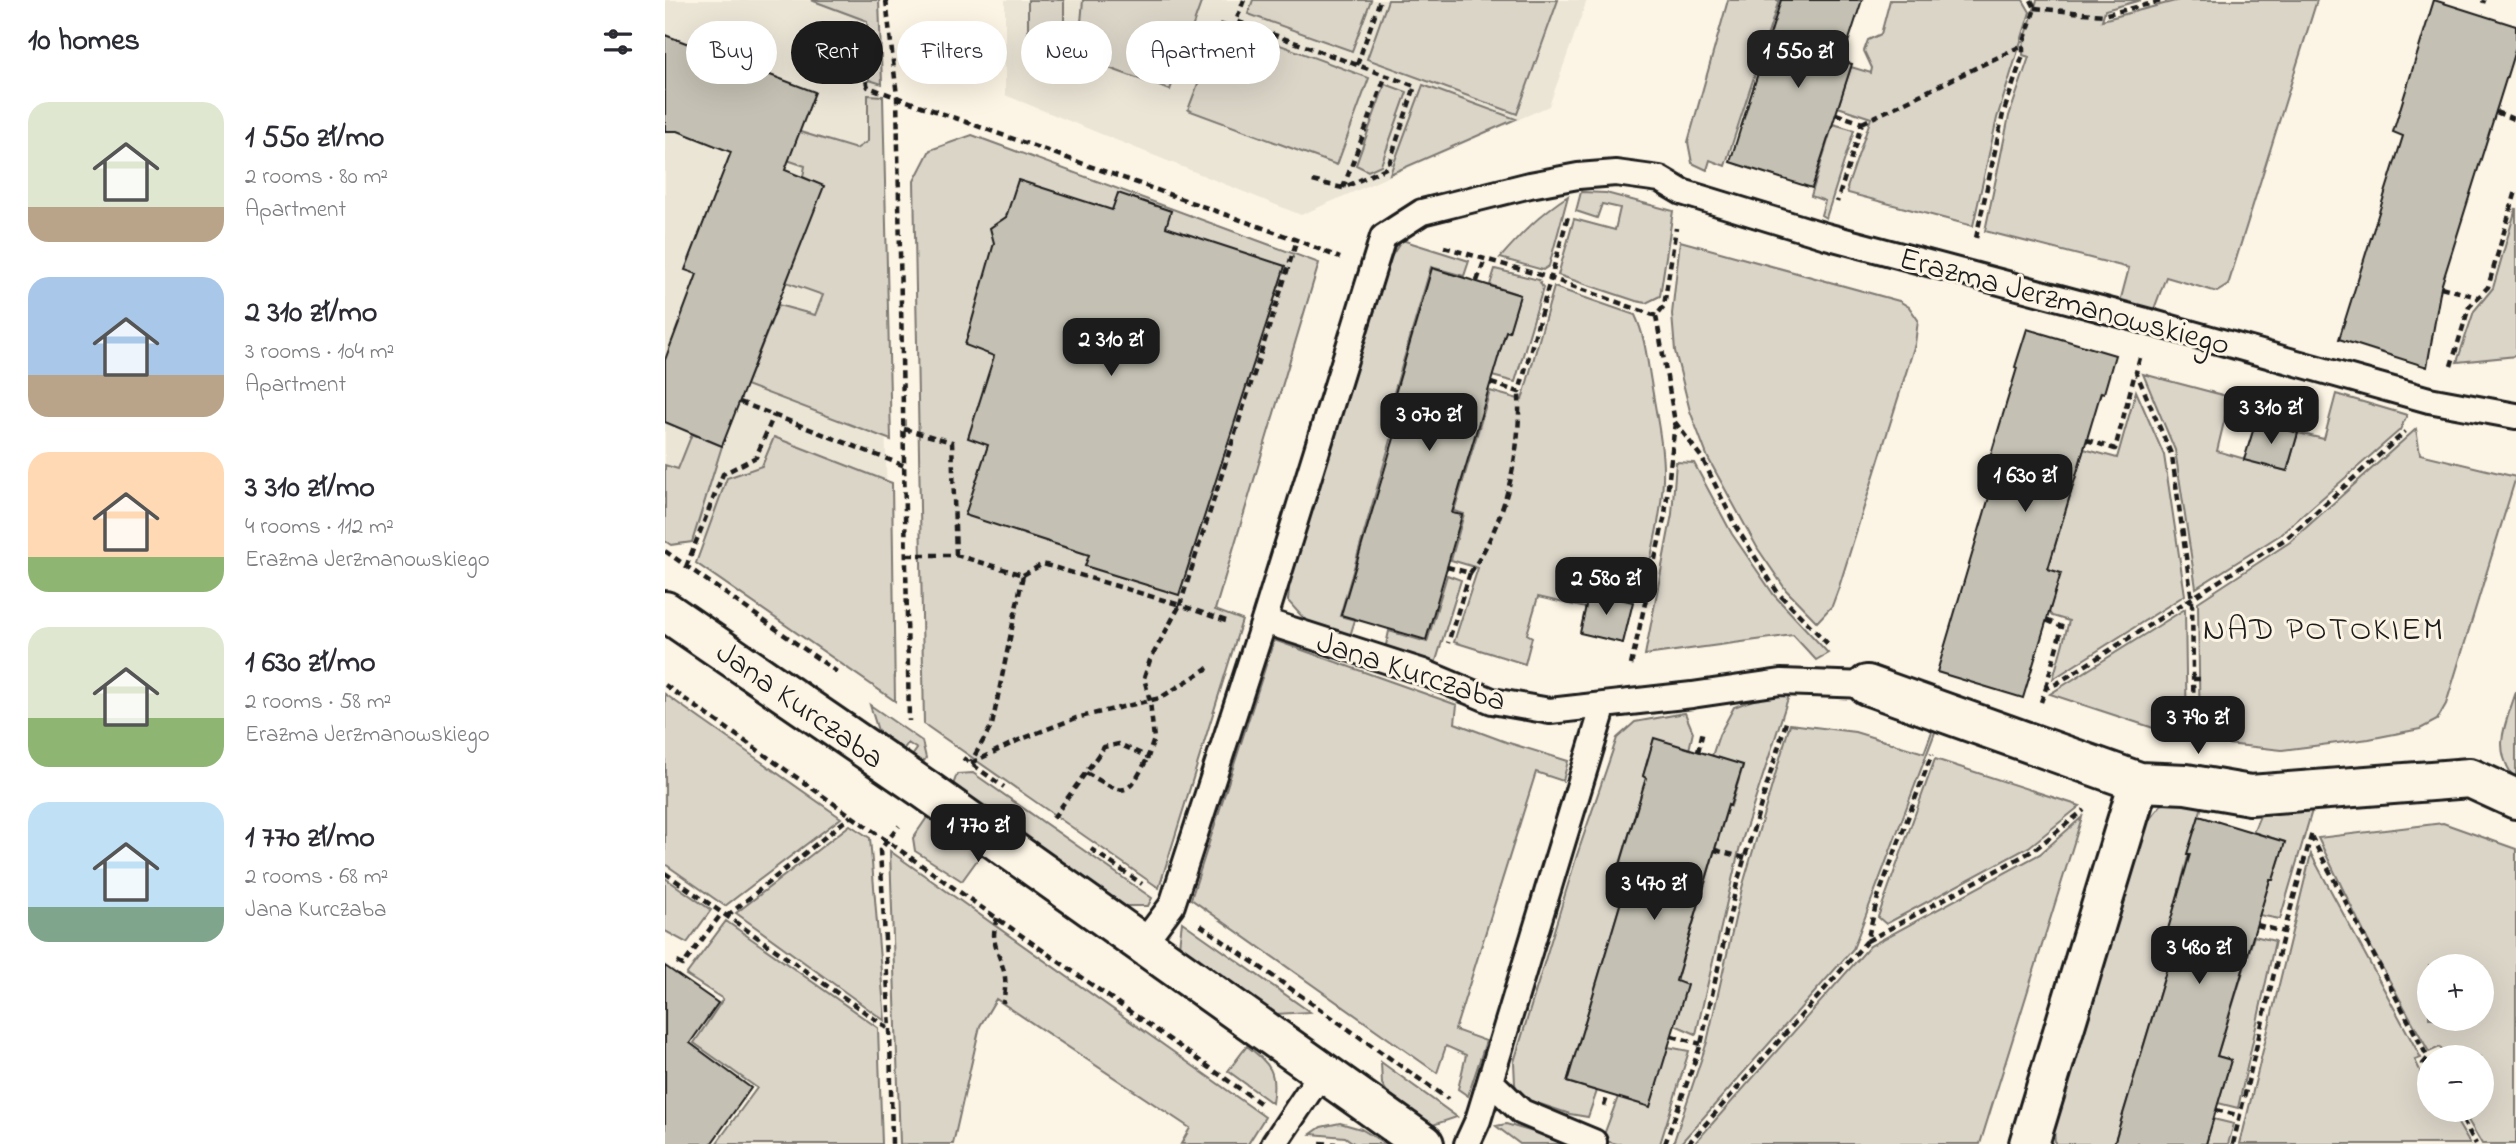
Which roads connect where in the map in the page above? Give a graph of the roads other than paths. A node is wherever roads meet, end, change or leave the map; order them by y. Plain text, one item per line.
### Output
1 (2516, 415) edge
2 (665, 611) edge
3 (1259, 626) junction
4 (1867, 685) joint
5 (1612, 703) junction
6 (2139, 782) junction
7 (2516, 799) edge
8 (1142, 945) junction
9 (1322, 1072) junction
10 (1490, 1081) junction
11 (1280, 1135) edge
12 (1594, 1142) dead end
13 (1424, 1144) edge
14 (1467, 1144) edge
15 (2029, 1144) edge

1 - 3 lane, Erazma Jerzmanowskiego
2 - 8 street, Jana Kurczaba
3 - 5 lane, Jana Kurczaba
3 - 8 lane
4 - 5 lane, Jana Kurczaba
4 - 6 street
5 - 10 lane
6 - 7 street
6 - 15 street
8 - 9 street, Jana Kurczaba
9 - 11 lane
9 - 13 street, Jana Kurczaba
10 - 12 lane
10 - 14 lane

